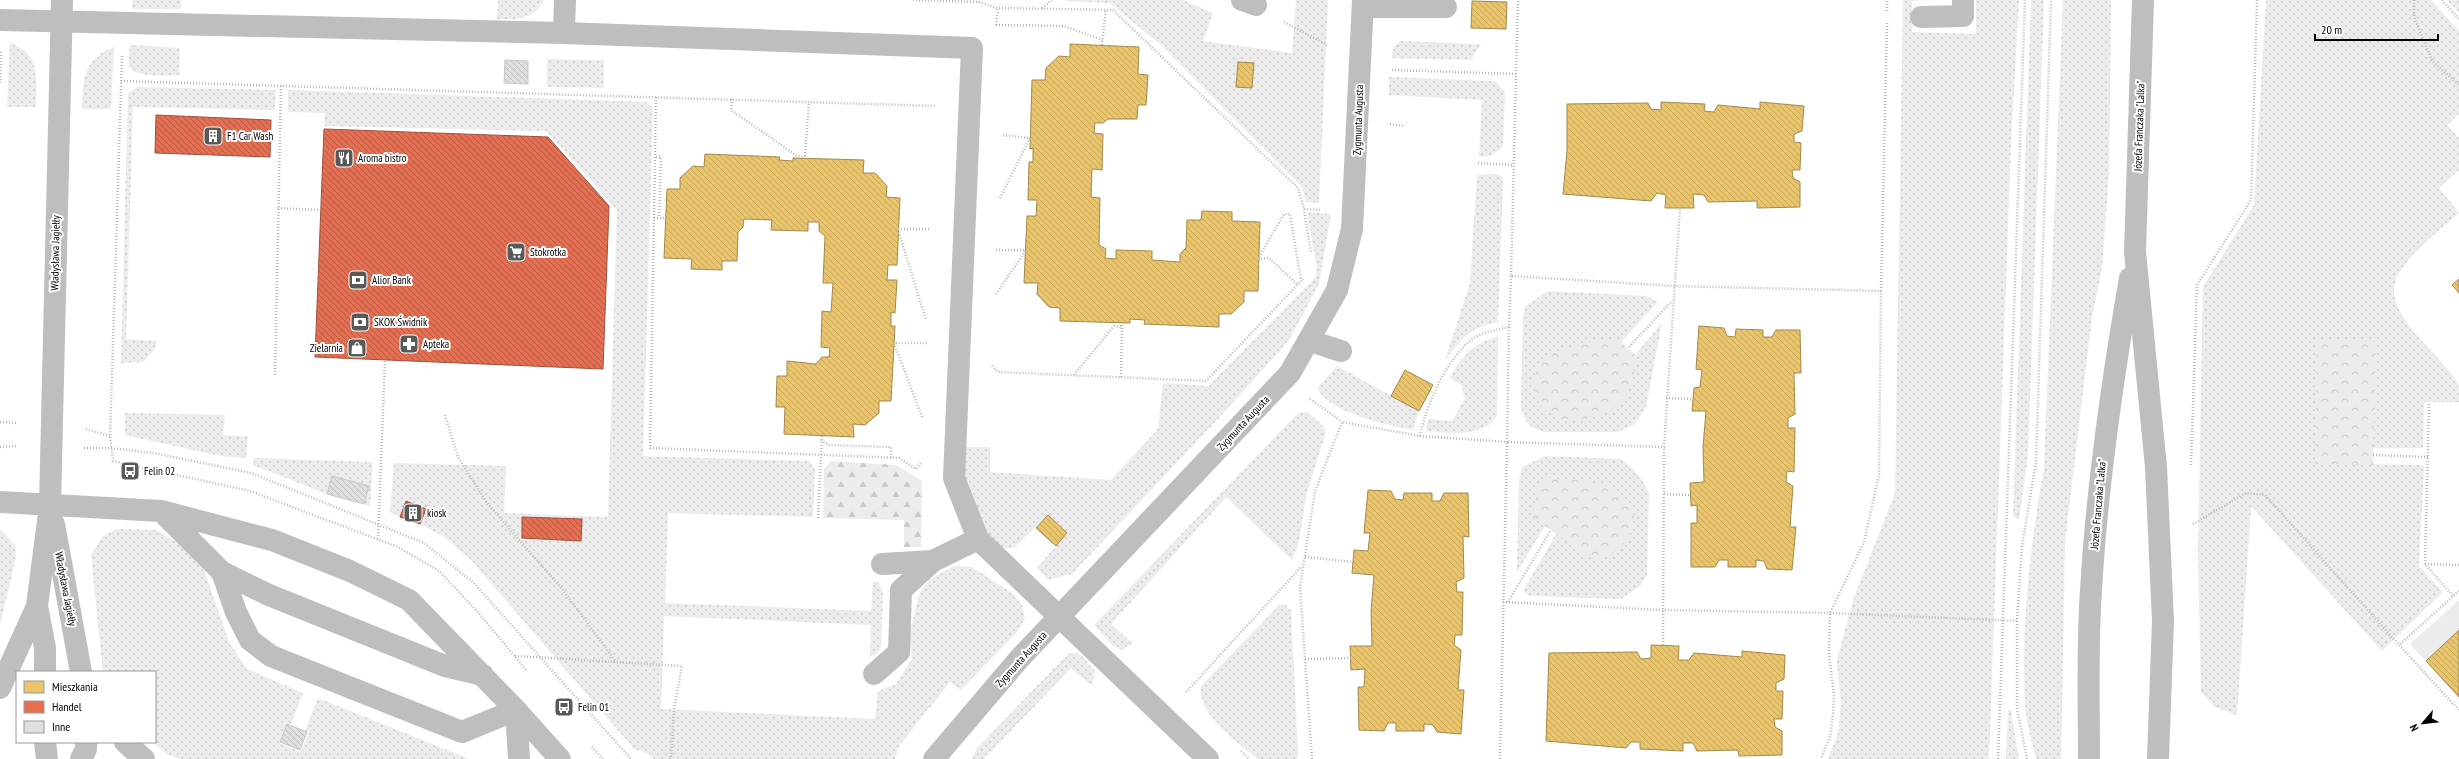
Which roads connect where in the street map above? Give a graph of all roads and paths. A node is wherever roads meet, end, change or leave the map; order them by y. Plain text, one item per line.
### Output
1 (62, 0) edge
2 (565, 0) edge
3 (913, 0) edge
4 (1052, 0) edge
5 (1518, 0) edge
6 (1887, 0) edge
7 (1963, 0) edge
8 (2025, 0) edge
9 (2051, 0) edge
10 (2143, 0) edge
11 (2257, 0) edge
12 (2414, 0) edge
13 (2442, 0) edge
14 (979, 1) edge
15 (1363, 4) edge
16 (1446, 7) dead end
17 (998, 8) junction
18 (1042, 9) junction
19 (1106, 9) junction
20 (1921, 17) dead end
21 (2459, 19) edge
22 (0, 20) edge
23 (61, 22) junction
24 (122, 24) junction
25 (996, 25) junction
26 (1295, 28) dead end
27 (564, 33) junction
28 (996, 33) dead end
29 (1103, 40) junction
30 (1102, 45) dead end
31 (1331, 47) dead end
32 (1516, 74) junction
33 (1360, 76) junction
34 (121, 81) junction
35 (2459, 85) edge
36 (281, 86) junction
37 (656, 97) junction
38 (732, 99) junction
39 (809, 102) junction
40 (941, 106) dead end
41 (998, 135) dead end
42 (656, 157) junction
43 (1478, 164) dead end
44 (1513, 164) junction
45 (998, 202) dead end
46 (278, 208) junction
47 (1680, 208) dead end
48 (320, 210) dead end
49 (1304, 210) junction
50 (1326, 210) dead end
51 (654, 218) junction
52 (660, 218) junction
53 (666, 218) dead end
54 (937, 229) dead end
55 (993, 250) dead end
56 (2135, 252) junction
57 (1311, 255) dead end
58 (1511, 276) junction
59 (1306, 277) dead end
60 (1302, 281) junction
61 (1298, 285) junction
62 (1674, 286) junction
63 (1881, 291) junction
64 (992, 300) dead end
65 (1672, 300) junction
66 (926, 321) dead end
67 (1122, 323) dead end
68 (1122, 327) junction
69 (1509, 328) junction
70 (1310, 341) junction
71 (934, 343) dead end
72 (1629, 347) dead end
73 (1340, 351) dead end
74 (385, 360) dead end
75 (988, 362) dead end
76 (1074, 375) junction
77 (275, 376) dead end
78 (1121, 376) junction
79 (1666, 398) junction
80 (1693, 399) dead end
81 (2429, 404) dead end
82 (445, 415) dead end
83 (922, 418) dead end
84 (0, 422) edge
85 (20, 423) dead end
86 (82, 428) dead end
87 (110, 436) junction
88 (822, 436) dead end
89 (1420, 436) junction
90 (821, 440) junction
91 (1507, 442) junction
92 (18, 446) dead end
93 (0, 447) edge
94 (1664, 447) junction
95 (111, 448) dead end
96 (820, 455) junction
97 (2374, 455) dead end
98 (925, 457) dead end
99 (2428, 457) junction
100 (891, 458) junction
101 (2191, 470) dead end
102 (1664, 494) junction
103 (1690, 495) dead end
104 (0, 502) edge
105 (50, 505) junction
106 (161, 511) junction
107 (2191, 517) dead end
108 (818, 518) dead end
109 (1551, 530) dead end
110 (378, 539) dead end
111 (978, 539) junction
112 (1304, 557) junction
113 (932, 561) junction
114 (1353, 562) dead end
115 (882, 564) dead end
116 (2424, 564) junction
117 (2459, 565) edge
118 (1303, 566) junction
119 (222, 572) junction
120 (2459, 591) edge
121 (2453, 596) junction
122 (1503, 602) junction
123 (1508, 602) junction
124 (37, 606) junction
125 (1663, 610) junction
126 (1830, 614) junction
127 (1059, 617) junction
128 (2002, 620) junction
129 (2017, 621) junction
130 (1663, 645) dead end
131 (2400, 645) junction
132 (515, 656) dead end
133 (1351, 658) dead end
134 (1305, 659) junction
135 (616, 662) junction
136 (45, 671) edge
137 (81, 671) edge
138 (874, 674) dead end
139 (483, 675) junction
140 (0, 688) edge
141 (1183, 696) dead end
142 (516, 710) junction
143 (2459, 710) edge
144 (44, 743) edge
145 (86, 743) edge
146 (127, 743) edge
147 (1238, 748) dead end
148 (47, 759) edge
149 (81, 759) edge
150 (144, 759) edge
151 (519, 759) edge
152 (560, 759) edge
153 (671, 759) edge
154 (934, 759) edge
155 (1208, 759) edge
156 (1249, 759) edge
157 (1312, 759) edge
158 (1500, 759) edge
159 (1821, 759) edge
160 (1998, 759) edge
161 (2027, 759) edge
162 (2089, 759) edge
163 (2158, 759) edge

1 - 23 street, Władysława Jagiełły
2 - 27 street
3 - 14 path
4 - 18 path
5 - 32 path
6 - 63 path
7 - 20 street
8 - 128 path
9 - 129 path
10 - 56 street, Józefa Franczaka "Lalka"
11 - 101 path
12 - 35 path
13 - 21 path
14 - 17 path
15 - 16 street
15 - 33 street, Zygmunta Augusta
17 - 18 path
17 - 25 path
18 - 19 path
19 - 29 path
19 - 49 path
22 - 23 street
23 - 24 street
23 - 105 street, Władysława Jagiełły
24 - 27 street
24 - 34 path
25 - 28 path
25 - 29 path
26 - 31 path
27 - 111 street
29 - 30 path
32 - 33 path
32 - 44 path
33 - 70 street, Zygmunta Augusta
34 - 36 path
34 - 87 path
36 - 37 path
36 - 46 path
37 - 38 path
37 - 42 path
38 - 39 path
38 - 39 path
39 - 40 path
41 - 45 path
42 - 51 path
42 - 52 path
43 - 44 path
44 - 58 path
46 - 48 path
46 - 77 path
47 - 62 path
49 - 50 path
49 - 57 path
51 - 52 path
51 - 96 path
52 - 53 path
54 - 66 path
55 - 64 path
56 - 162 street, Józefa Franczaka "Lalka"
56 - 163 street, Józefa Franczaka "Lalka"
58 - 62 path
58 - 69 path
59 - 60 path
60 - 61 path
60 - 61 path
61 - 78 path
62 - 63 path
62 - 65 path
63 - 126 path
65 - 72 path
65 - 79 path
67 - 68 path
68 - 76 path
68 - 78 path
69 - 89 path
69 - 91 path
70 - 73 street
70 - 127 street, Zygmunta Augusta
71 - 83 path
74 - 110 path
75 - 76 path
76 - 78 path
79 - 80 path
79 - 94 path
81 - 99 path
82 - 135 path
84 - 85 path
86 - 87 path
87 - 95 path
88 - 90 path
89 - 91 path
89 - 112 path
90 - 96 path
90 - 100 path
91 - 94 path
91 - 122 path
92 - 93 path
94 - 102 path
96 - 100 path
96 - 108 path
97 - 99 path
98 - 100 path
99 - 116 path
102 - 103 path
102 - 125 path
104 - 105 street
105 - 106 street
105 - 124 street, Władysława Jagiełły
105 - 137 street, Władysława Jagiełły
106 - 119 street
106 - 139 street
107 - 131 path
109 - 123 path
111 - 113 street
111 - 127 street
112 - 114 path
112 - 118 path
113 - 115 street
113 - 138 street
116 - 117 path
116 - 121 path
118 - 134 path
118 - 141 path
119 - 139 street
119 - 142 street
120 - 121 path
121 - 131 path
122 - 123 path
122 - 158 path
123 - 125 path
124 - 136 street, Władysława Jagiełły
124 - 140 street, Władysława Jagiełły
125 - 126 path
125 - 130 path
126 - 128 path
126 - 159 path
127 - 154 street, Zygmunta Augusta
127 - 155 street
128 - 129 path
128 - 160 path
129 - 161 path
131 - 143 path
132 - 135 path
133 - 134 path
134 - 157 path
135 - 153 path
139 - 142 street
142 - 151 street
142 - 152 street
144 - 148 street
145 - 149 street
146 - 150 street
147 - 156 path

